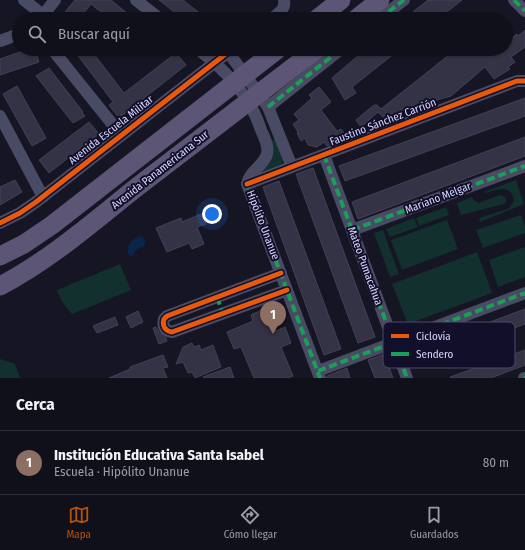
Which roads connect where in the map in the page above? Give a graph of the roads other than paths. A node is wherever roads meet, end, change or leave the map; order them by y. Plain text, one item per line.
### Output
1 (24, 0) edge
2 (55, 0) edge
3 (136, 0) edge
4 (341, 0) edge
5 (380, 0) edge
6 (404, 0) edge
7 (514, 0) edge
8 (284, 1) edge
9 (525, 11) edge
10 (37, 12) edge
11 (46, 12) edge
12 (151, 12) edge
13 (279, 12) edge
14 (326, 12) edge
15 (365, 12) edge
16 (389, 12) edge
17 (12, 37) edge
18 (0, 41) edge
19 (58, 56) edge
20 (207, 56) edge
21 (222, 56) edge
22 (232, 56) edge
23 (269, 56) edge
24 (309, 56) edge
25 (330, 56) edge
26 (215, 62) junction
27 (240, 79) junction
28 (525, 81) edge
29 (259, 101) junction
30 (0, 116) edge
31 (4, 132) edge
32 (121, 135) junction
33 (324, 155) junction
34 (525, 166) edge
35 (292, 167) junction
36 (248, 184) junction
37 (43, 197) junction
38 (0, 223) edge
39 (352, 230) junction
40 (0, 256) edge
41 (281, 273) junction
42 (0, 286) edge
43 (287, 290) junction
44 (525, 293) edge
45 (217, 297) junction
46 (223, 314) junction
47 (386, 322) edge
48 (447, 322) edge
49 (383, 346) edge
50 (403, 368) edge
51 (319, 374) edge
52 (407, 378) edge

1 - 10 street
2 - 11 street
3 - 12 street
4 - 14 main road
5 - 15 main road
6 - 16 street
7 - 9 street
8 - 13 street
17 - 18 street
19 - 32 street
20 - 26 street
21 - 26 street, Avenida Escuela Militar
22 - 27 street
23 - 27 main road, Avenida Panamericana Sur
24 - 29 main road, Avenida Panamericana Sur
25 - 29 street
26 - 27 street
26 - 32 street, Avenida Escuela Militar
27 - 29 street
27 - 40 main road, Avenida Panamericana Sur
28 - 33 street, Faustino Sánchez Carrión
29 - 35 street
29 - 36 street
29 - 42 main road, Avenida Panamericana Sur
30 - 31 street
31 - 37 street
32 - 37 street, Avenida Escuela Militar
33 - 35 street, Faustino Sánchez Carrión
33 - 39 street, Mateo Pumacahua
34 - 39 street, Mariano Melgar
35 - 36 street, Faustino Sánchez Carrión
36 - 41 street, Hipólito Unanue
37 - 38 street, Avenida Escuela Militar
39 - 47 street, Mateo Pumacahua
41 - 43 street, Hipólito Unanue
41 - 45 street
43 - 46 street
43 - 51 street, Hipólito Unanue
44 - 48 street
45 - 46 street
45 - 46 street
49 - 51 street
50 - 52 street, Mateo Pumacahua

